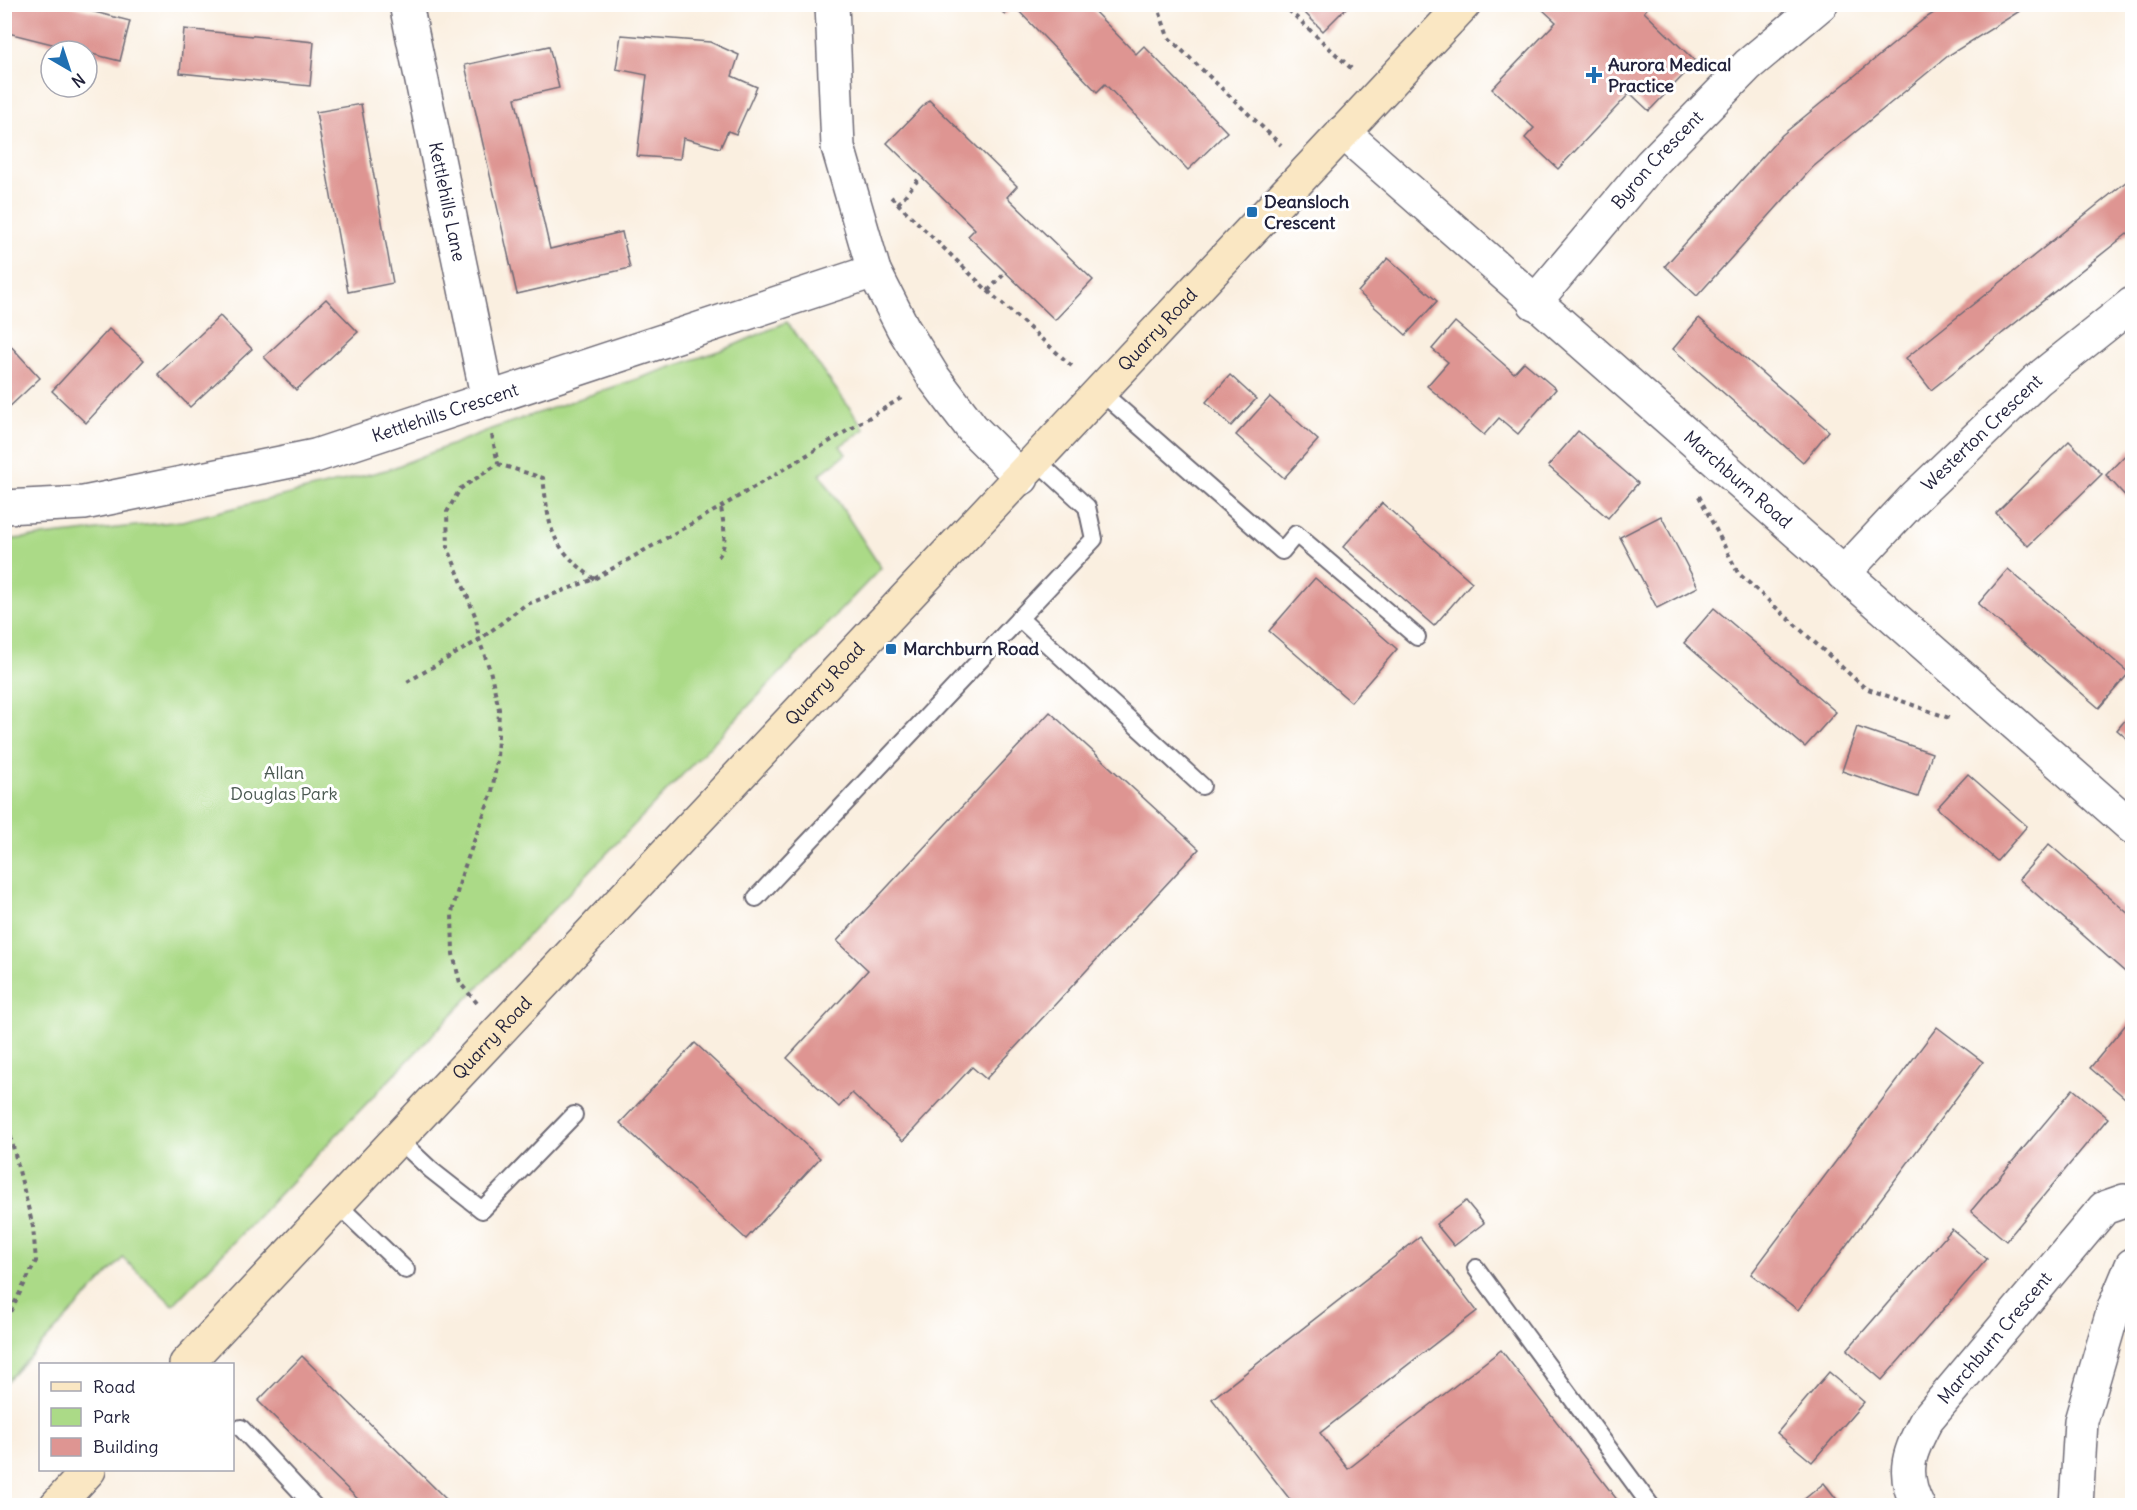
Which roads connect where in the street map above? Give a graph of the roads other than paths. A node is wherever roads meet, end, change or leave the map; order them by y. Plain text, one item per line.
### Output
1 (406, 4) edge
2 (832, 4) edge
3 (1464, 4) edge
4 (1821, 4) edge
5 (1343, 132) junction
6 (874, 271) junction
7 (1534, 303) junction
8 (2133, 304) edge
9 (1101, 392) junction
10 (488, 400) junction
11 (1029, 469) junction
12 (4, 507) edge
13 (1843, 574) junction
14 (1019, 618) junction
15 (1417, 637) dead end
16 (1202, 786) dead end
17 (2133, 827) edge
18 (756, 898) dead end
19 (574, 1115) dead end
20 (398, 1139) junction
21 (2133, 1203) edge
22 (337, 1204) junction
23 (2133, 1265) edge
24 (1476, 1268) dead end
25 (406, 1270) dead end
26 (188, 1363) edge
27 (241, 1428) dead end
28 (88, 1471) edge
29 (56, 1506) edge
30 (314, 1506) edge
31 (1651, 1506) edge
32 (1918, 1506) edge
33 (2076, 1506) edge

1 - 10 street, Kettlehills Lane
2 - 6 street
3 - 5 street, Quarry Road
4 - 7 street, Byron Crescent
5 - 7 street, Marchburn Road
5 - 9 street, Quarry Road
6 - 10 street, Kettlehills Crescent
6 - 11 street
7 - 13 street, Marchburn Road
8 - 13 street, Westerton Crescent
9 - 11 street, Quarry Road
9 - 15 lane
10 - 12 street, Kettlehills Crescent
11 - 14 lane
11 - 20 street, Quarry Road
13 - 17 street, Marchburn Road
14 - 16 lane
14 - 18 lane
19 - 20 lane
20 - 22 street, Quarry Road
21 - 32 street, Marchburn Crescent
22 - 25 lane
22 - 26 street, Quarry Road
23 - 33 street
24 - 31 lane
27 - 30 lane
28 - 29 street

